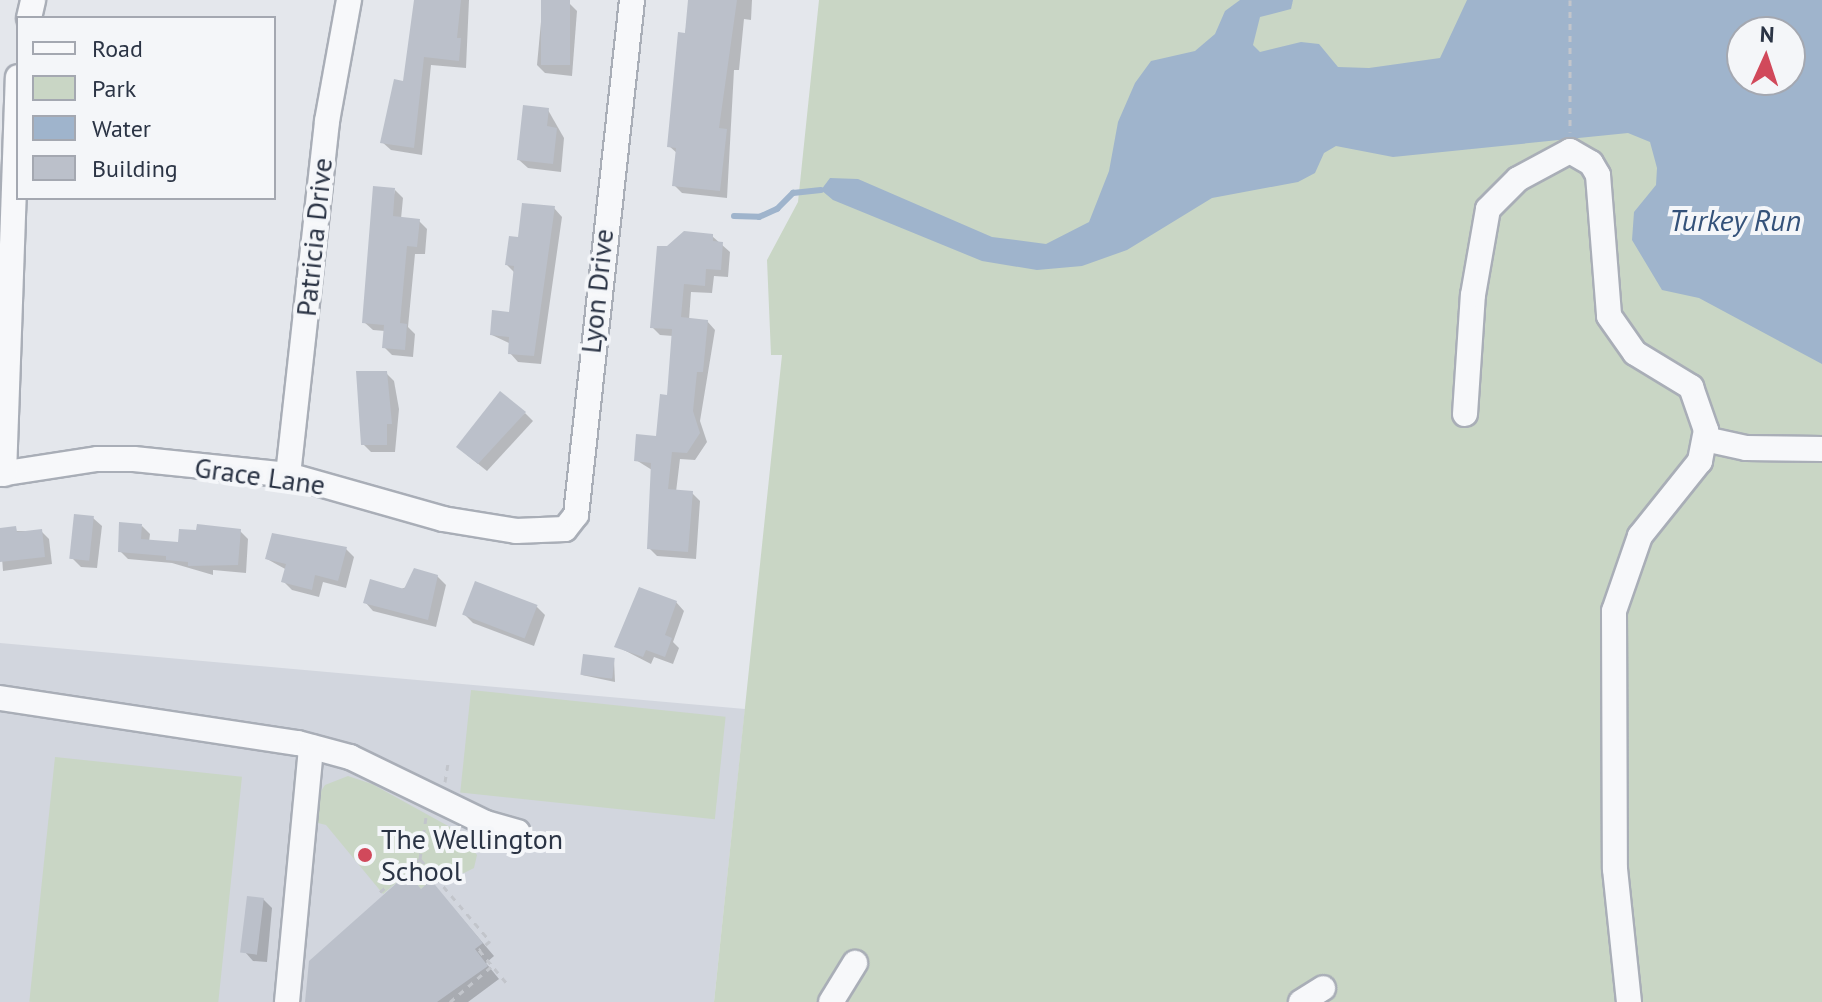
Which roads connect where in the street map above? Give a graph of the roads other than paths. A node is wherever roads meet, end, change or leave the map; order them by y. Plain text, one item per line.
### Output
1 (349, 0) edge
2 (632, 0) edge
3 (16, 127) edge
4 (1465, 414) dead end
5 (1705, 439) junction
6 (1822, 449) edge
7 (2, 474) edge
8 (288, 475) junction
9 (516, 531) joint
10 (0, 698) edge
11 (311, 747) junction
12 (518, 832) dead end
13 (855, 963) dead end
14 (1323, 988) dead end
15 (287, 1002) edge
16 (831, 1002) edge
17 (1301, 1002) edge
18 (1629, 1002) edge

1 - 8 street, Patricia Drive
2 - 9 street, Lyon Drive
3 - 7 street
4 - 5 street
5 - 6 street
5 - 18 street
7 - 8 street, Grace Lane
8 - 9 street, Grace Lane
10 - 11 street
11 - 12 street
11 - 15 street
13 - 16 street
14 - 17 street

